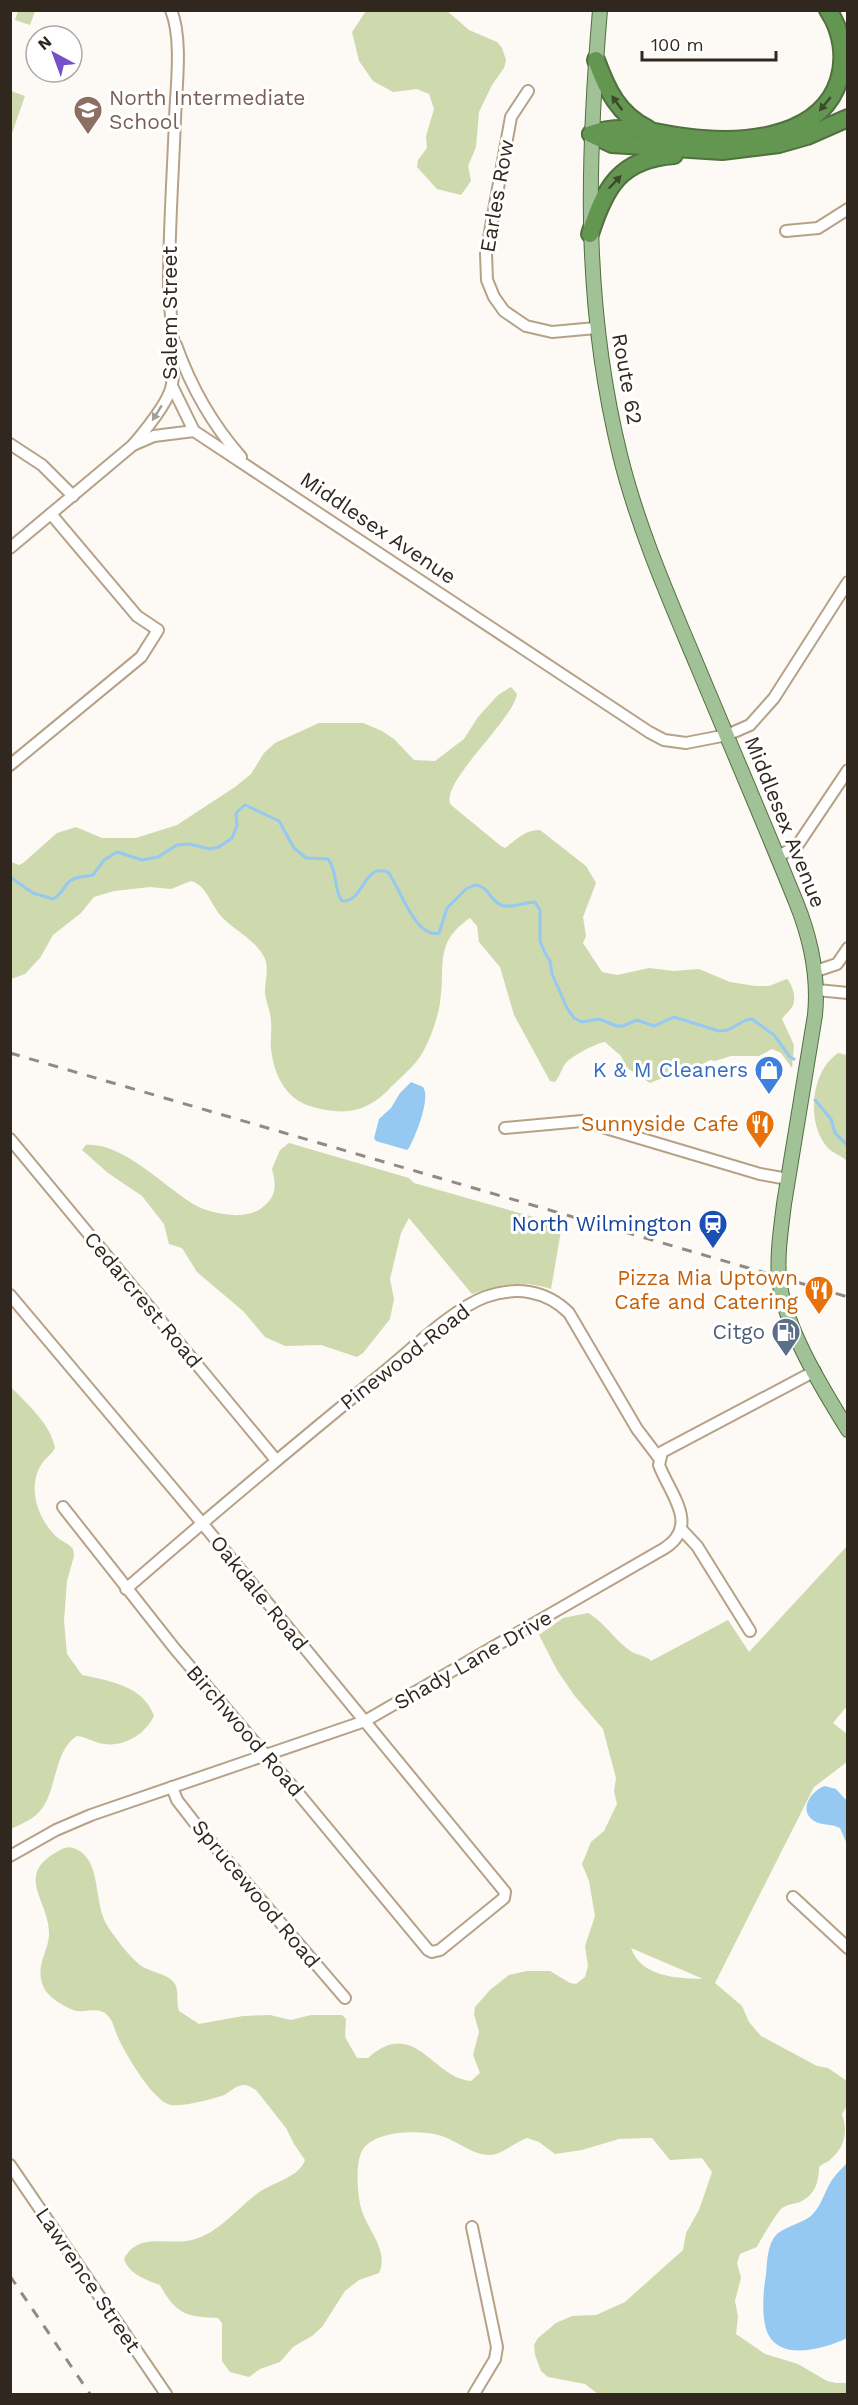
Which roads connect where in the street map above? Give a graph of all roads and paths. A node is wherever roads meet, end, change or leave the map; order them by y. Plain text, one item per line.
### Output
1 (171, 10) edge
2 (600, 10) edge
3 (828, 10) edge
4 (596, 60) junction
5 (528, 92) dead end
6 (848, 118) edge
7 (654, 132) junction
8 (591, 134) junction
9 (712, 152) junction
10 (848, 209) edge
11 (786, 231) dead end
12 (590, 234) junction
13 (596, 328) junction
14 (174, 338) junction
15 (172, 386) junction
16 (197, 396) junction
17 (204, 408) junction
18 (194, 431) junction
19 (10, 444) edge
20 (133, 445) junction
21 (249, 466) junction
22 (73, 496) junction
23 (51, 514) junction
24 (10, 548) edge
25 (848, 582) edge
26 (727, 735) junction
27 (10, 765) edge
28 (848, 770) edge
29 (777, 858) junction
30 (848, 948) edge
31 (816, 971) junction
32 (817, 990) junction
33 (848, 993) edge
34 (505, 1128) dead end
35 (10, 1139) edge
36 (788, 1179) junction
37 (10, 1295) edge
38 (815, 1371) junction
39 (848, 1430) edge
40 (659, 1458) junction
41 (276, 1460) junction
42 (63, 1507) dead end
43 (202, 1523) junction
44 (682, 1530) junction
45 (126, 1588) junction
46 (750, 1631) dead end
47 (365, 1721) junction
48 (265, 1755) junction
49 (172, 1787) junction
50 (10, 1856) edge
51 (793, 1897) dead end
52 (848, 1948) edge
53 (430, 1952) joint
54 (345, 1998) dead end
55 (10, 2165) edge
56 (472, 2227) dead end
57 (166, 2394) edge
58 (474, 2394) edge

1 - 14 street, Salem Street
2 - 4 main road, Route 62
3 -> 7 highway
7 -> 4 highway
4 - 8 main road, Route 62
5 - 13 street, Earles Row
6 - 9 highway
7 - 8 highway
8 - 9 highway
8 - 12 main road, Route 62
12 -> 9 highway
10 - 11 street
12 - 13 main road, Route 62
13 - 26 main road, Route 62
14 - 15 street, Salem Street
14 - 16 street, Middlesex Avenue
15 - 16 street
15 - 18 street
15 -> 20 street, Salem Street
16 - 17 street, Middlesex Avenue
17 - 18 street
17 - 21 street, Middlesex Avenue
18 - 20 street
18 - 21 street, Middlesex Avenue
19 - 22 street
20 - 22 street, Salem Street
21 - 26 street, Middlesex Avenue
22 - 23 street, Salem Street
23 - 24 street, Salem Street
23 - 27 street
25 - 26 street
26 - 29 main road, Middlesex Avenue
28 - 29 street
29 - 31 main road, Middlesex Avenue
30 - 31 street
31 - 32 main road, Middlesex Avenue
32 - 33 street
32 - 36 main road, Middlesex Avenue
34 - 36 street
35 - 41 street, Cedarcrest Road
36 - 38 main road, Middlesex Avenue
37 - 43 street, Oakdale Road
38 - 39 main road, Middlesex Avenue
38 - 40 street
40 - 41 street, Pinewood Road
40 - 44 street
41 - 43 street, Pinewood Road
42 - 45 street, Birchwood Road
43 - 45 street, Pinewood Road
43 - 47 street, Oakdale Road
44 - 46 street
44 - 47 street, Shady Lane Drive
45 - 48 street, Birchwood Road
47 - 48 street, Shady Lane Drive
47 - 53 street, Oakdale Road
48 - 49 street, Shady Lane Drive
48 - 53 street, Birchwood Road
49 - 50 street, Shady Lane Drive
49 - 54 street, Sprucewood Road
51 - 52 street
55 - 57 street, Lawrence Street
56 - 58 street

